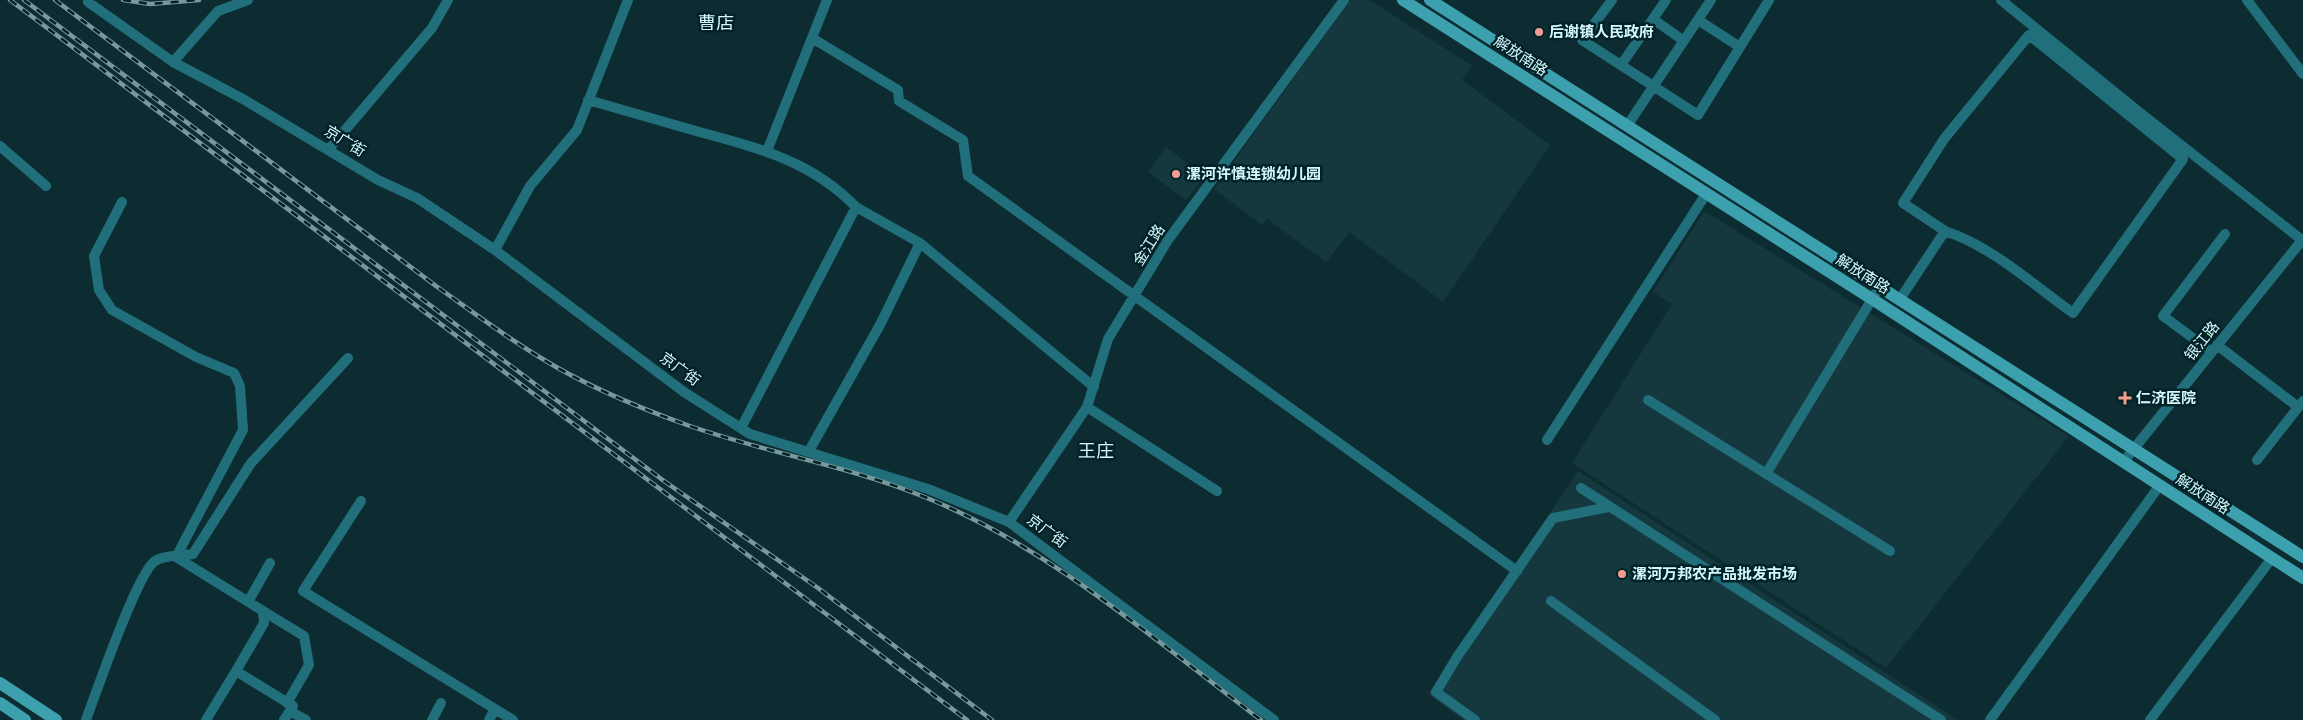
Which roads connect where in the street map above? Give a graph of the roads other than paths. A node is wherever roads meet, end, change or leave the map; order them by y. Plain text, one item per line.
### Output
1 (89, 0) edge
2 (248, 0) edge
3 (448, 0) edge
4 (628, 0) edge
5 (827, 0) edge
6 (1344, 0) edge
7 (1403, 0) edge
8 (1430, 0) edge
9 (1612, 0) edge
10 (1666, 0) edge
11 (1711, 0) edge
12 (1769, 0) edge
13 (2001, 0) edge
14 (2247, 0) edge
15 (1653, 20) junction
16 (1698, 20) junction
17 (812, 38) junction
18 (1684, 41) junction
19 (1740, 47) junction
20 (173, 62) junction
21 (1621, 65) junction
22 (2303, 74) edge
23 (1654, 86) junction
24 (588, 100) junction
25 (1627, 126) junction
26 (0, 146) edge
27 (329, 148) junction
28 (767, 151) junction
29 (46, 186) dead end
30 (1706, 194) junction
31 (122, 202) dead end
32 (856, 207) junction
33 (1945, 231) junction
34 (2226, 234) dead end
35 (2303, 239) edge
36 (920, 243) junction
37 (495, 250) junction
38 (1880, 286) junction
39 (1136, 295) junction
40 (1872, 299) junction
41 (1900, 299) junction
42 (2214, 349) junction
43 (348, 358) dead end
44 (1094, 387) junction
45 (1648, 400) dead end
46 (2301, 404) edge
47 (1087, 407) junction
48 (741, 428) junction
49 (1547, 440) dead end
50 (2134, 448) junction
51 (809, 451) junction
52 (2257, 460) dead end
53 (2124, 461) junction
54 (1766, 474) junction
55 (2160, 485) junction
56 (1581, 488) dead end
57 (1217, 491) dead end
58 (361, 501) dead end
59 (1609, 507) junction
60 (1009, 522) junction
61 (1890, 551) dead end
62 (176, 557) junction
63 (2272, 558) junction
64 (2303, 558) edge
65 (270, 563) dead end
66 (1517, 571) junction
67 (2303, 578) edge
68 (1551, 601) dead end
69 (248, 602) junction
70 (263, 611) junction
71 (236, 670) junction
72 (0, 683) edge
73 (0, 703) edge
74 (440, 703) dead end
75 (289, 707) junction
76 (495, 709) junction
77 (1937, 719) edge
78 (25, 720) edge
79 (56, 720) edge
80 (86, 720) edge
81 (206, 720) edge
82 (284, 720) edge
83 (306, 720) edge
84 (432, 720) edge
85 (489, 720) edge
86 (513, 720) edge
87 (1274, 720) edge
88 (1475, 720) edge
89 (1715, 720) edge
90 (1990, 720) edge
91 (2150, 720) edge

1 - 20 street, 京广街
2 - 20 street
3 - 27 street
4 - 24 street
5 - 17 street
6 - 39 street, 金江路
7 - 30 main road, 解放南路
8 - 25 main road, 解放南路
9 - 21 street
10 - 15 street
11 - 16 street
12 - 19 street
13 - 35 street
14 - 22 street
15 - 18 street
15 - 21 street
16 - 18 street
16 - 19 street
17 - 28 street
17 - 39 street
18 - 23 street
19 - 23 street
20 - 27 street, 京广街
21 - 23 street
23 - 25 street
24 - 28 street
24 - 37 street
25 - 38 main road, 解放南路
26 - 29 street
27 - 37 street, 京广街
28 - 32 street
30 - 40 main road, 解放南路
30 - 49 street
31 - 62 street
32 - 36 street
32 - 48 street
33 - 33 street
33 - 41 street
34 - 42 street
35 - 42 street, 银江路
36 - 44 street
36 - 51 street
37 - 48 street, 京广街
38 - 40 street
38 - 41 main road, 解放南路
39 - 44 street, 金江路
39 - 66 street
40 - 53 main road, 解放南路
40 - 54 street
41 - 50 main road, 解放南路
42 - 46 street
42 - 50 street, 银江路
43 - 62 street
44 - 47 street, 金江路
45 - 54 street
46 - 52 street
47 - 57 street
47 - 60 street, 金江路
48 - 51 street, 京广街
50 - 53 street, 银江路
50 - 64 main road, 解放南路
51 - 60 street, 京广街
53 - 55 main road, 解放南路
54 - 61 street
55 - 63 main road, 解放南路
55 - 90 street
56 - 59 street
58 - 76 street
59 - 66 street
59 - 77 street
60 - 87 street, 京广街
62 - 69 street
62 - 80 street
63 - 67 main road, 解放南路
63 - 91 street
65 - 69 street
66 - 88 street
68 - 89 street
69 - 70 street
70 - 71 street
70 - 75 street
71 - 75 street
71 - 81 street
72 - 79 main road
73 - 78 main road
74 - 84 street
75 - 82 street
75 - 83 street
76 - 85 street
76 - 86 street

